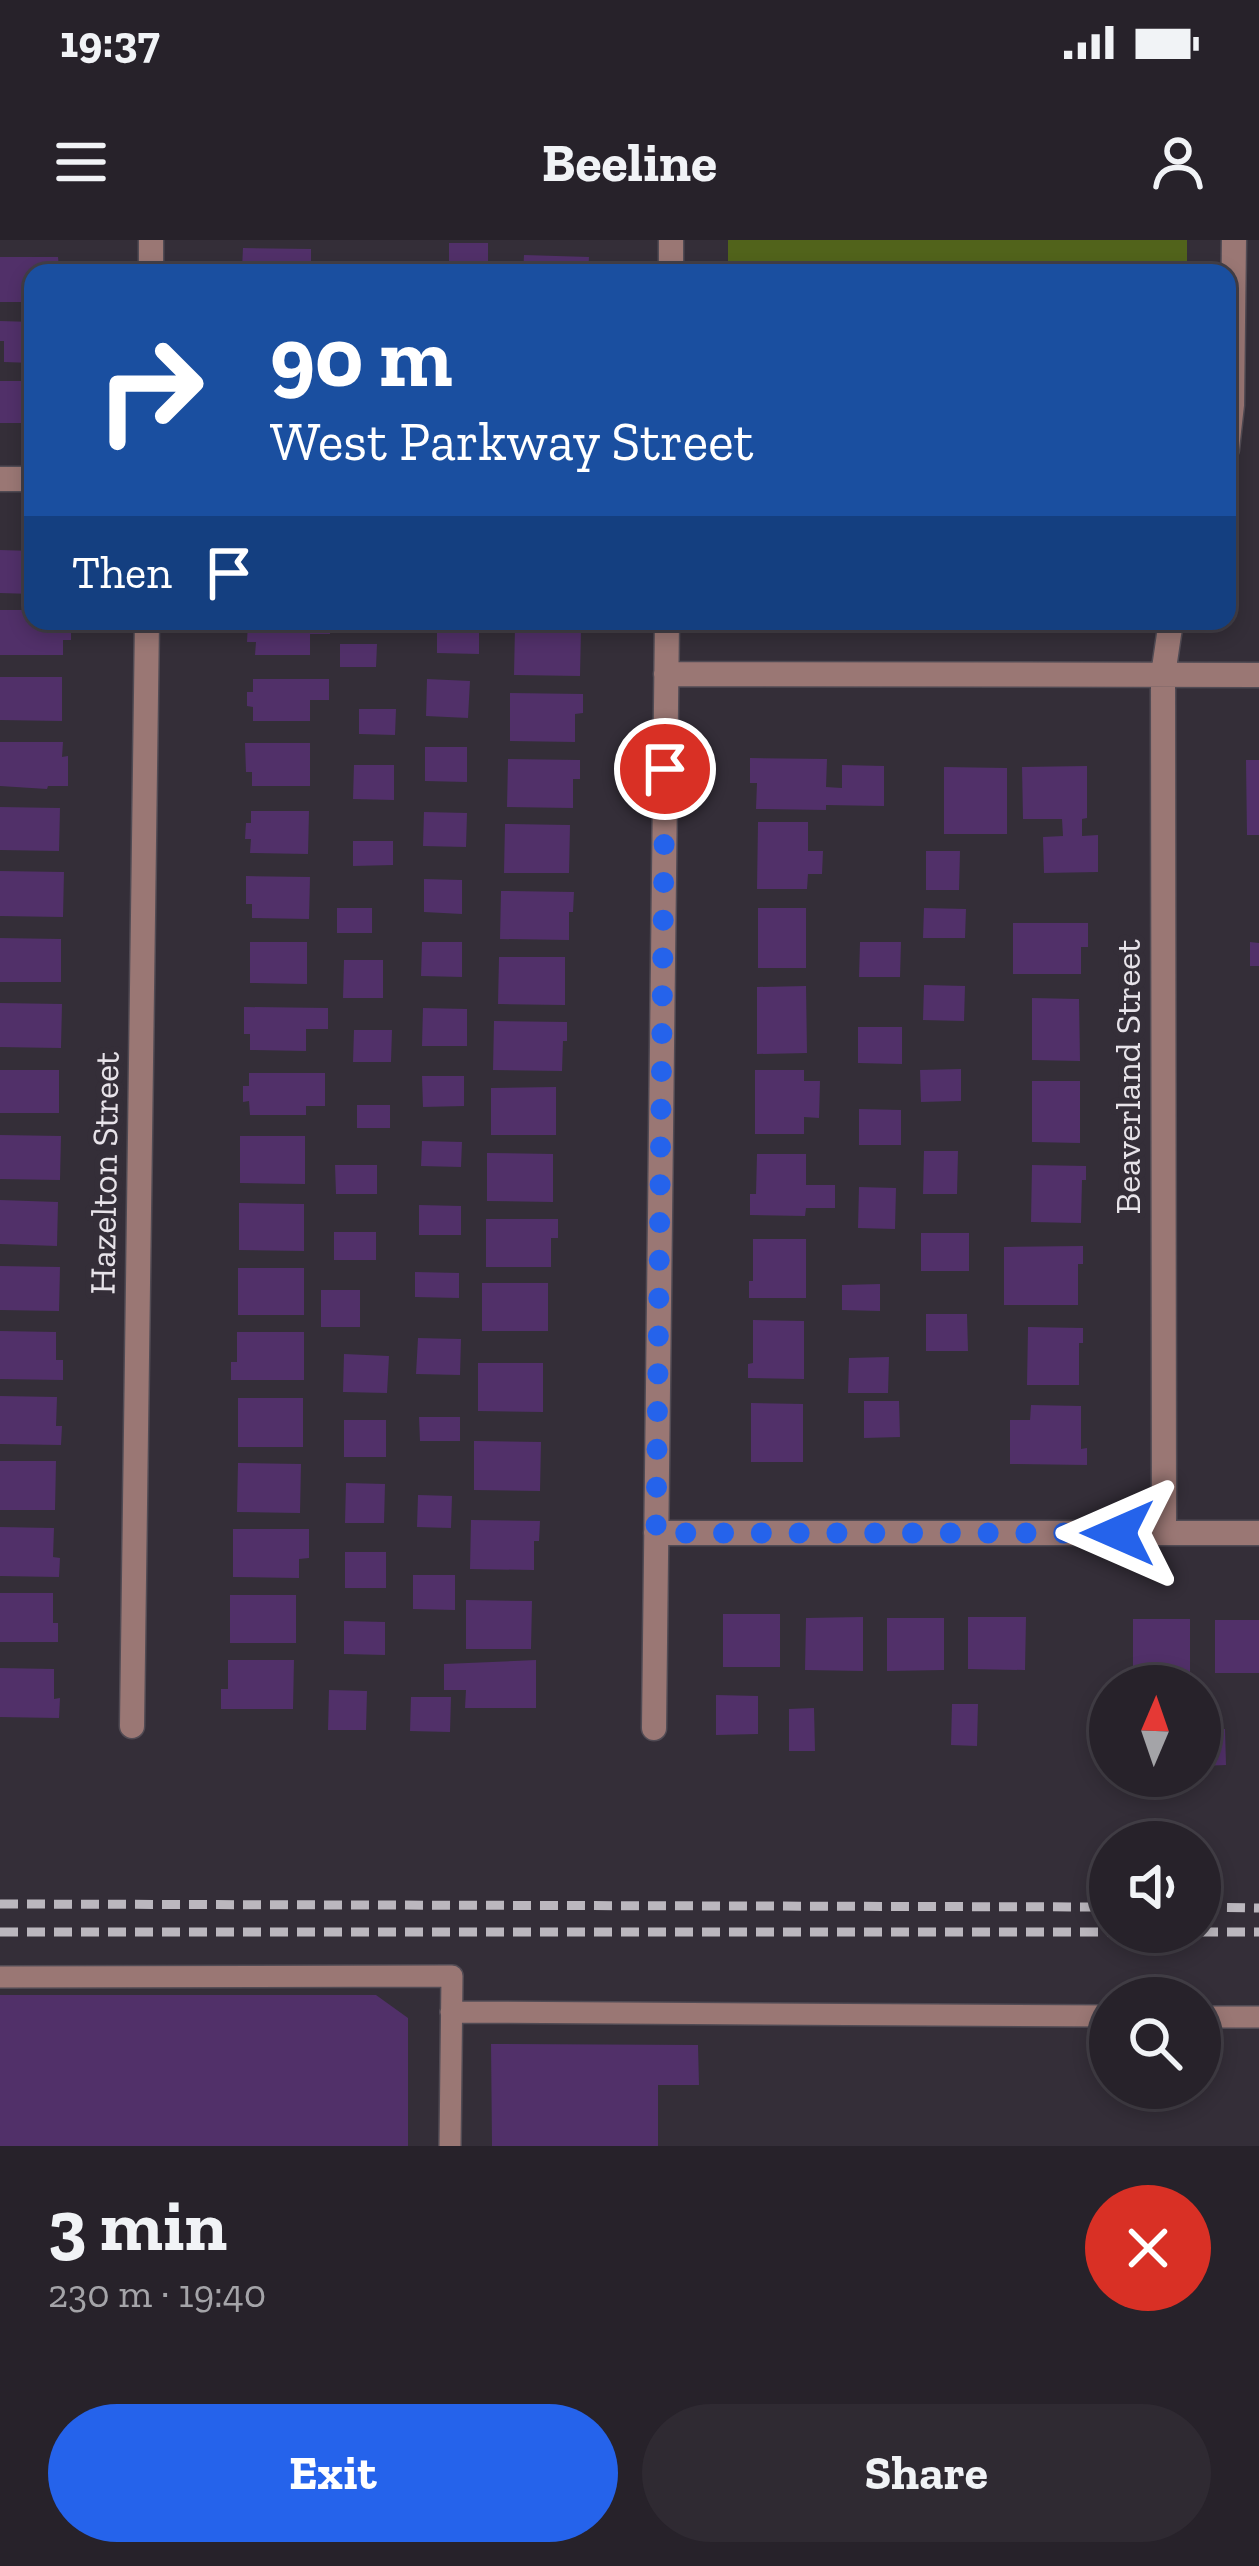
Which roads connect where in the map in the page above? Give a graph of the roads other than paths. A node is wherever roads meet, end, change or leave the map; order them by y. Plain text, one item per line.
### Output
1 (147, 630) edge
2 (667, 630) edge
3 (1170, 630) edge
4 (667, 674) junction
5 (1163, 675) junction
6 (1259, 675) edge
7 (656, 1533) junction
8 (1164, 1533) junction
9 (1259, 1533) edge
10 (132, 1726) dead end
11 (655, 1728) dead end
12 (0, 1977) edge
13 (451, 2012) junction
14 (1089, 2016) edge
15 (1221, 2017) edge
16 (1259, 2018) edge
17 (450, 2146) edge

1 - 10 street, Hazelton Street
2 - 4 street
3 - 5 street, Beaverland Street
4 - 5 street
4 - 7 street
5 - 6 street
5 - 8 street, Beaverland Street
7 - 8 street
7 - 11 street
8 - 9 street
12 - 13 lane
13 - 14 lane
13 - 17 lane
15 - 16 lane

